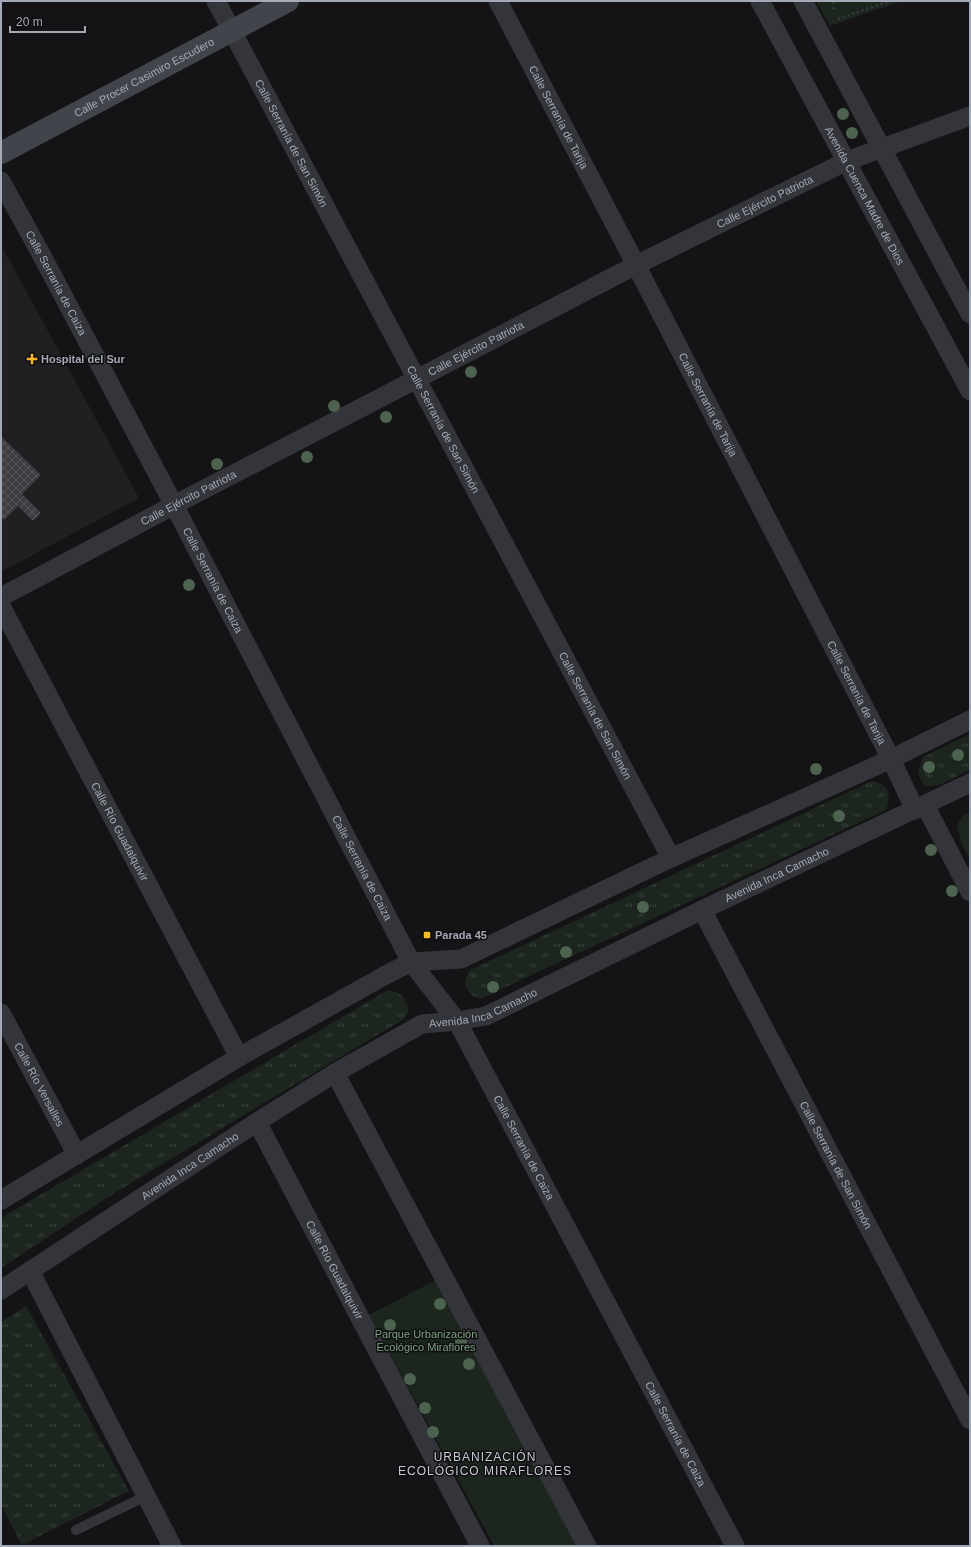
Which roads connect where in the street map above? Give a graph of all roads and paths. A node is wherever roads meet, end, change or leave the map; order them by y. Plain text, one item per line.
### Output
1 (216, 1) edge
2 (288, 1) edge
3 (498, 1) edge
4 (760, 1) edge
5 (803, 1) edge
6 (890, 1) edge
7 (831, 21) dead end
8 (232, 30) junction
9 (970, 116) edge
10 (880, 148) junction
11 (1, 153) edge
12 (847, 161) junction
13 (1, 181) edge
14 (636, 265) junction
15 (970, 314) edge
16 (418, 378) junction
17 (970, 391) edge
18 (174, 505) junction
19 (1, 597) edge
20 (1, 606) edge
21 (970, 720) edge
22 (891, 759) junction
23 (970, 784) edge
24 (920, 807) junction
25 (671, 858) junction
26 (970, 892) edge
27 (702, 910) junction
28 (411, 962) junction
29 (1, 1014) edge
30 (457, 1021) junction
31 (238, 1057) junction
32 (335, 1073) junction
33 (257, 1122) junction
34 (77, 1155) junction
35 (1, 1200) edge
36 (30, 1271) junction
37 (1, 1290) edge
38 (970, 1420) edge
39 (146, 1496) junction
40 (76, 1530) dead end
41 (172, 1546) edge
42 (480, 1546) edge
43 (587, 1546) edge
44 (735, 1546) edge

1 - 8 street, Calle Serranía de San Simón
2 - 8 main road, Calle Procer Casimiro Escudero
3 - 14 street, Calle Serranía de Tarija
4 - 12 street, Avenida Cuenca Madre de Dios
5 - 10 street
6 - 7 path
8 - 11 main road, Calle Procer Casimiro Escudero
8 - 16 street, Calle Serranía de San Simón
9 - 10 street
10 - 12 street, Calle Ejército Patriota
10 - 15 street
12 - 14 street, Calle Ejército Patriota
12 - 17 street, Avenida Cuenca Madre de Dios
13 - 18 street, Calle Serranía de Caiza
14 - 16 street, Calle Ejército Patriota
14 - 22 street, Calle Serranía de Tarija
16 - 18 street, Calle Ejército Patriota
16 - 25 street, Calle Serranía de San Simón
18 - 19 street, Calle Ejército Patriota
18 - 28 street, Calle Serranía de Caiza
20 - 31 street, Calle Río Guadalquivir
21 - 22 street
22 - 24 street, Calle Serranía de Tarija
22 - 25 street
23 - 24 street, Avenida Inca Camacho
24 - 26 street, Calle Serranía de Tarija
24 - 27 street, Avenida Inca Camacho
25 - 28 street
27 - 30 street, Avenida Inca Camacho
27 - 38 street, Calle Serranía de San Simón
28 - 30 street, Calle Serranía de Caiza
28 - 31 street
29 - 34 street, Calle Río Versalles
30 - 32 street, Avenida Inca Camacho
30 - 44 street, Calle Serranía de Caiza
31 - 34 street
32 - 33 street, Avenida Inca Camacho
32 - 43 street
33 - 36 street, Avenida Inca Camacho
33 - 42 street, Calle Río Guadalquivir
34 - 35 street
36 - 37 street, Avenida Inca Camacho
36 - 39 street
39 - 40 lane
39 - 41 street

